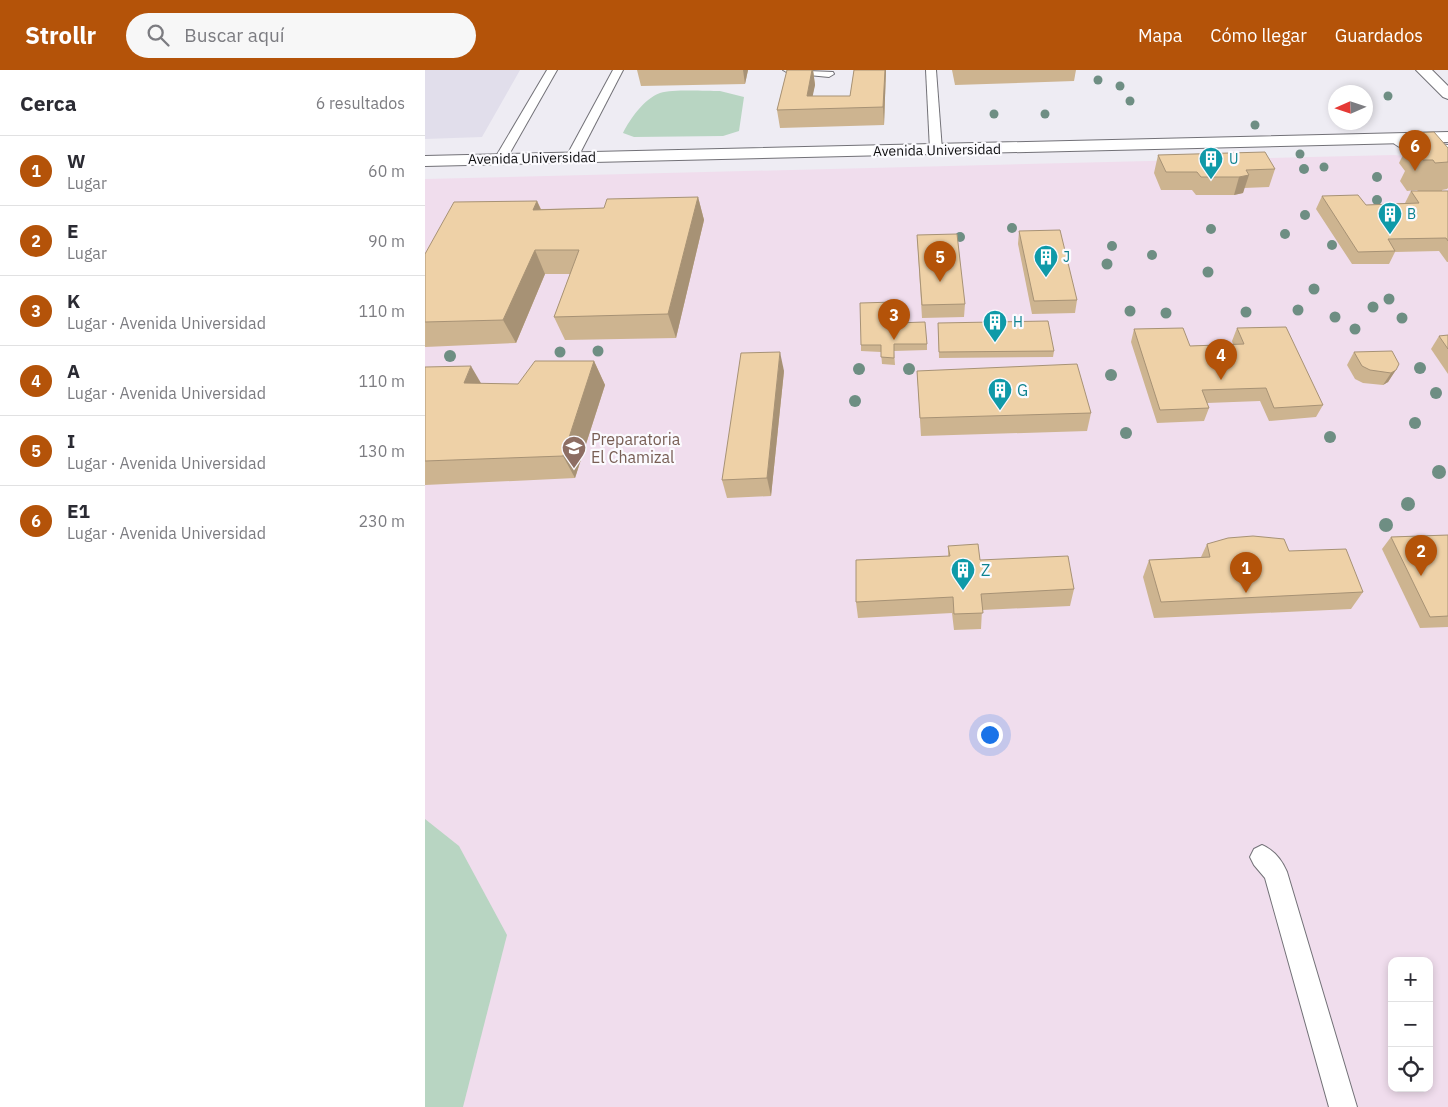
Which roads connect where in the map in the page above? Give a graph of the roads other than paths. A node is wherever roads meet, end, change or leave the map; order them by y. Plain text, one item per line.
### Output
1 (551, 70) edge
2 (618, 70) edge
3 (788, 70) edge
4 (931, 70) edge
5 (1423, 70) edge
6 (829, 74) dead end
7 (1448, 94) edge
8 (1448, 137) edge
9 (1398, 139) junction
10 (936, 150) junction
11 (1448, 150) edge
12 (572, 157) junction
13 (501, 158) junction
14 (425, 161) edge
15 (1262, 857) dead end
16 (1343, 1107) edge

1 - 13 lane
2 - 12 lane
3 - 6 lane
4 - 10 lane
5 - 7 main road
8 - 9 main road, Avenida Universidad
9 - 10 main road, Avenida Universidad
9 - 11 main road
10 - 12 main road, Avenida Universidad
12 - 13 main road, Avenida Universidad
13 - 14 main road, Avenida Universidad
15 - 16 lane

